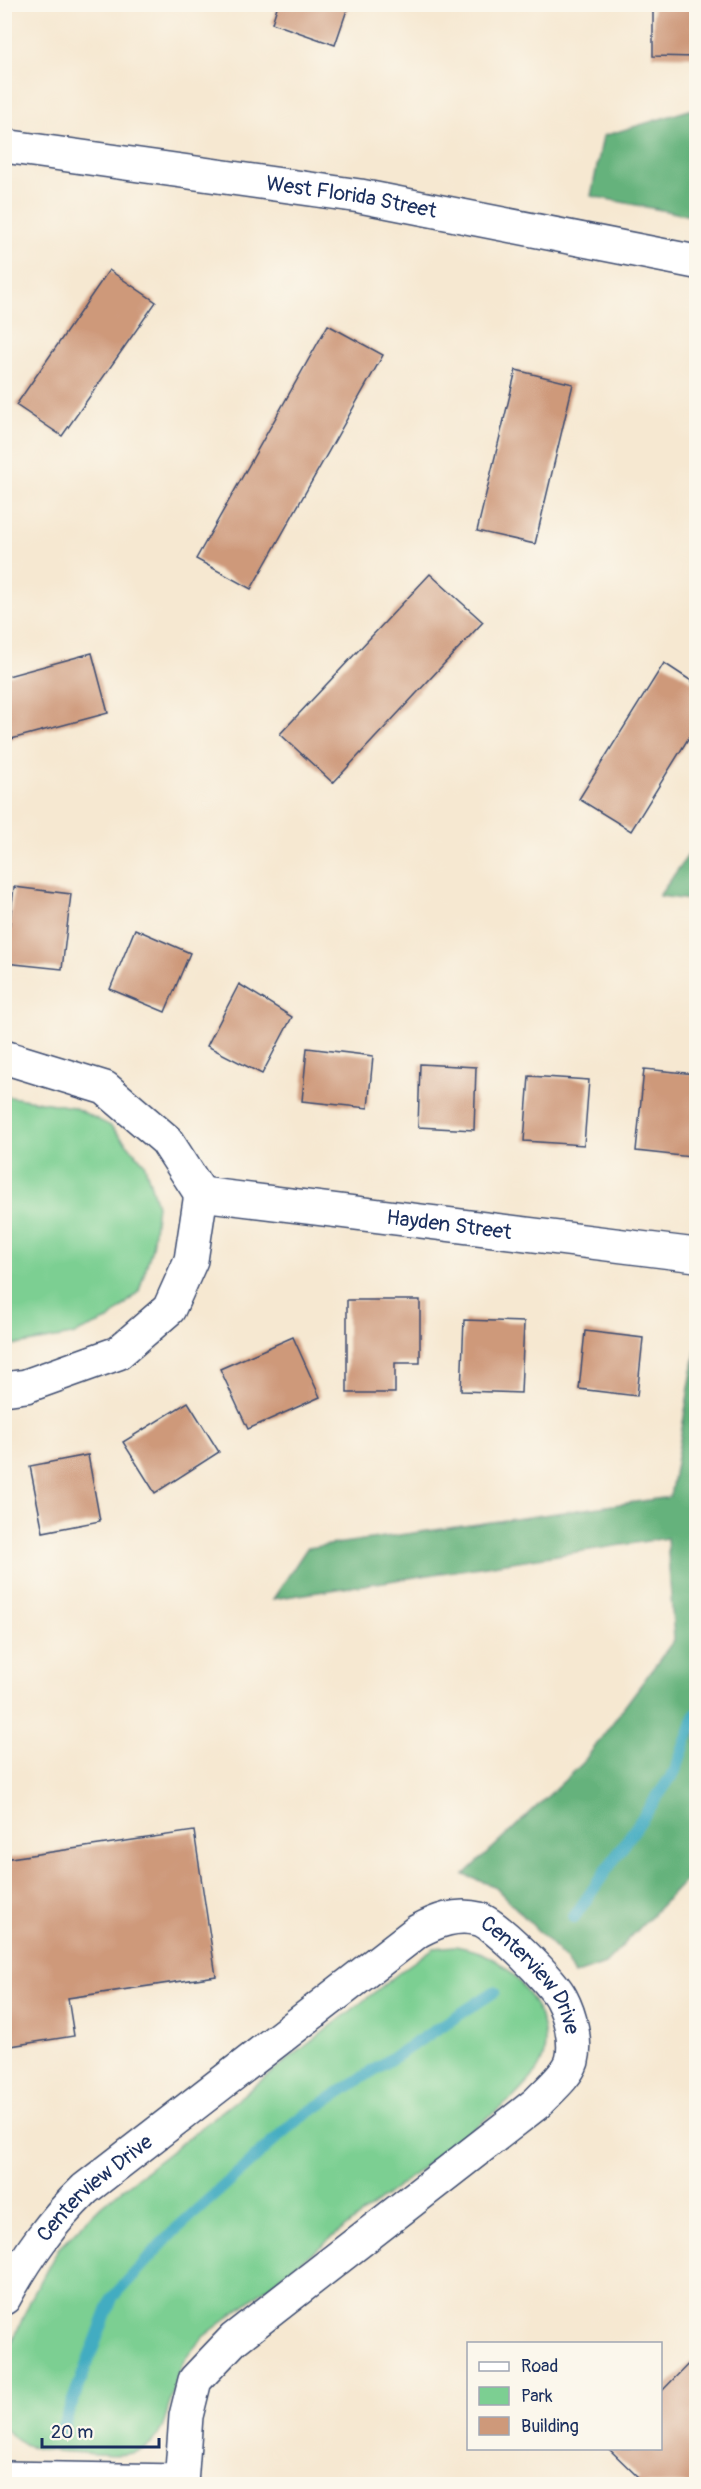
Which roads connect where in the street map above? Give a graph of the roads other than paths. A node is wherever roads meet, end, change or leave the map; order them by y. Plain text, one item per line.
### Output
1 (4, 146) edge
2 (696, 262) edge
3 (4, 1057) edge
4 (201, 1194) junction
5 (696, 1255) edge
6 (4, 1389) edge
7 (4, 2298) edge
8 (4, 2478) edge
9 (181, 2483) edge

1 - 2 street, West Florida Street
3 - 4 street
4 - 5 street, Hayden Street
4 - 6 street
7 - 9 street, Centerview Drive
8 - 9 street

